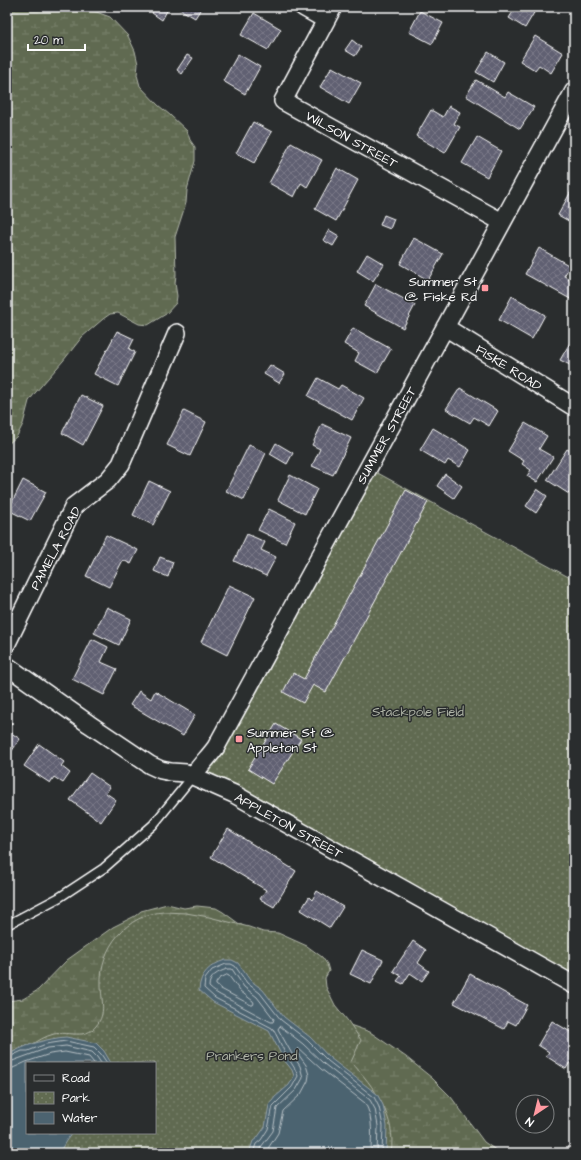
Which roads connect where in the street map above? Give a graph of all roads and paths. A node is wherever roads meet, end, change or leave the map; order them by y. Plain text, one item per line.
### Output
1 (303, 7) edge
2 (330, 13) edge
3 (574, 91) edge
4 (502, 222) junction
5 (445, 327) junction
6 (177, 333) dead end
7 (574, 407) edge
8 (7, 643) edge
9 (7, 666) edge
10 (193, 776) junction
11 (7, 925) edge
12 (574, 985) edge

1 - 2 street
2 - 4 street, WILSON STREET
3 - 4 street, SUMMER STREET
4 - 5 street, SUMMER STREET
5 - 7 street, FISKE ROAD
5 - 10 street, SUMMER STREET
6 - 8 street, PAMELA ROAD
9 - 10 street, APPLETON STREET
10 - 11 lane
10 - 12 street, APPLETON STREET

